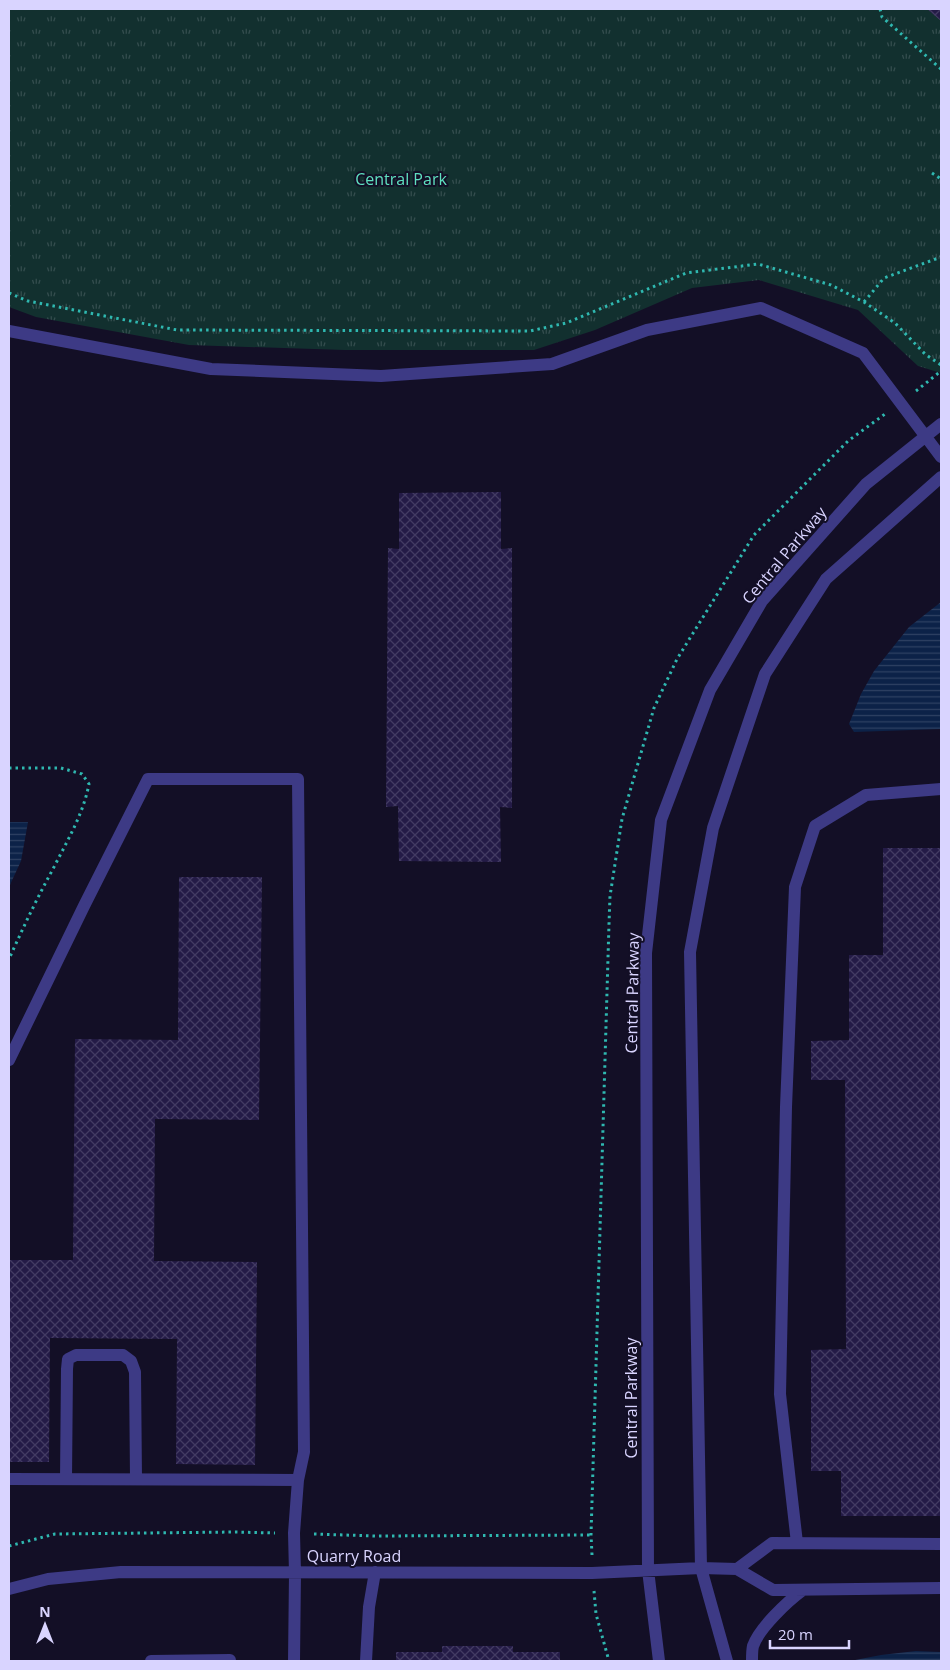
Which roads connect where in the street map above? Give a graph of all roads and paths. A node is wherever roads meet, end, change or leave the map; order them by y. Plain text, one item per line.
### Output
1 (880, 9) edge
2 (941, 69) edge
3 (932, 173) dead end
4 (941, 179) edge
5 (941, 257) edge
6 (9, 293) edge
7 (864, 302) junction
8 (9, 331) edge
9 (941, 365) edge
10 (941, 424) edge
11 (925, 436) junction
12 (941, 457) edge
13 (941, 477) edge
14 (9, 768) edge
15 (941, 789) edge
16 (9, 958) edge
17 (9, 1060) edge
18 (9, 1479) edge
19 (66, 1479) junction
20 (136, 1479) junction
21 (298, 1480) junction
22 (797, 1543) junction
23 (941, 1544) edge
24 (701, 1568) junction
25 (737, 1569) junction
26 (648, 1570) junction
27 (375, 1572) junction
28 (296, 1573) junction
29 (941, 1588) edge
30 (9, 1589) edge
31 (803, 1590) junction
32 (151, 1661) edge
33 (230, 1661) edge
34 (294, 1661) edge
35 (366, 1661) edge
36 (659, 1661) edge
37 (727, 1661) edge
38 (752, 1661) edge

1 - 2 path
3 - 4 path
5 - 7 path
6 - 7 path
7 - 9 path
8 - 11 street
10 - 11 street, Central Parkway
11 - 12 street
11 - 26 street, Central Parkway
13 - 24 street
14 - 16 path
15 - 22 street
17 - 21 street
18 - 19 street
19 - 20 street
19 - 20 street
20 - 21 street
21 - 28 street
22 - 23 street
22 - 25 street
24 - 25 street, Quarry Road
24 - 26 street, Quarry Road
24 - 37 street
25 - 31 street
26 - 27 street, Quarry Road
26 - 36 street, Central Parkway
27 - 28 street, Quarry Road
27 - 35 street
28 - 30 street, Quarry Road
28 - 34 street
29 - 31 street
31 - 38 street
32 - 33 street

